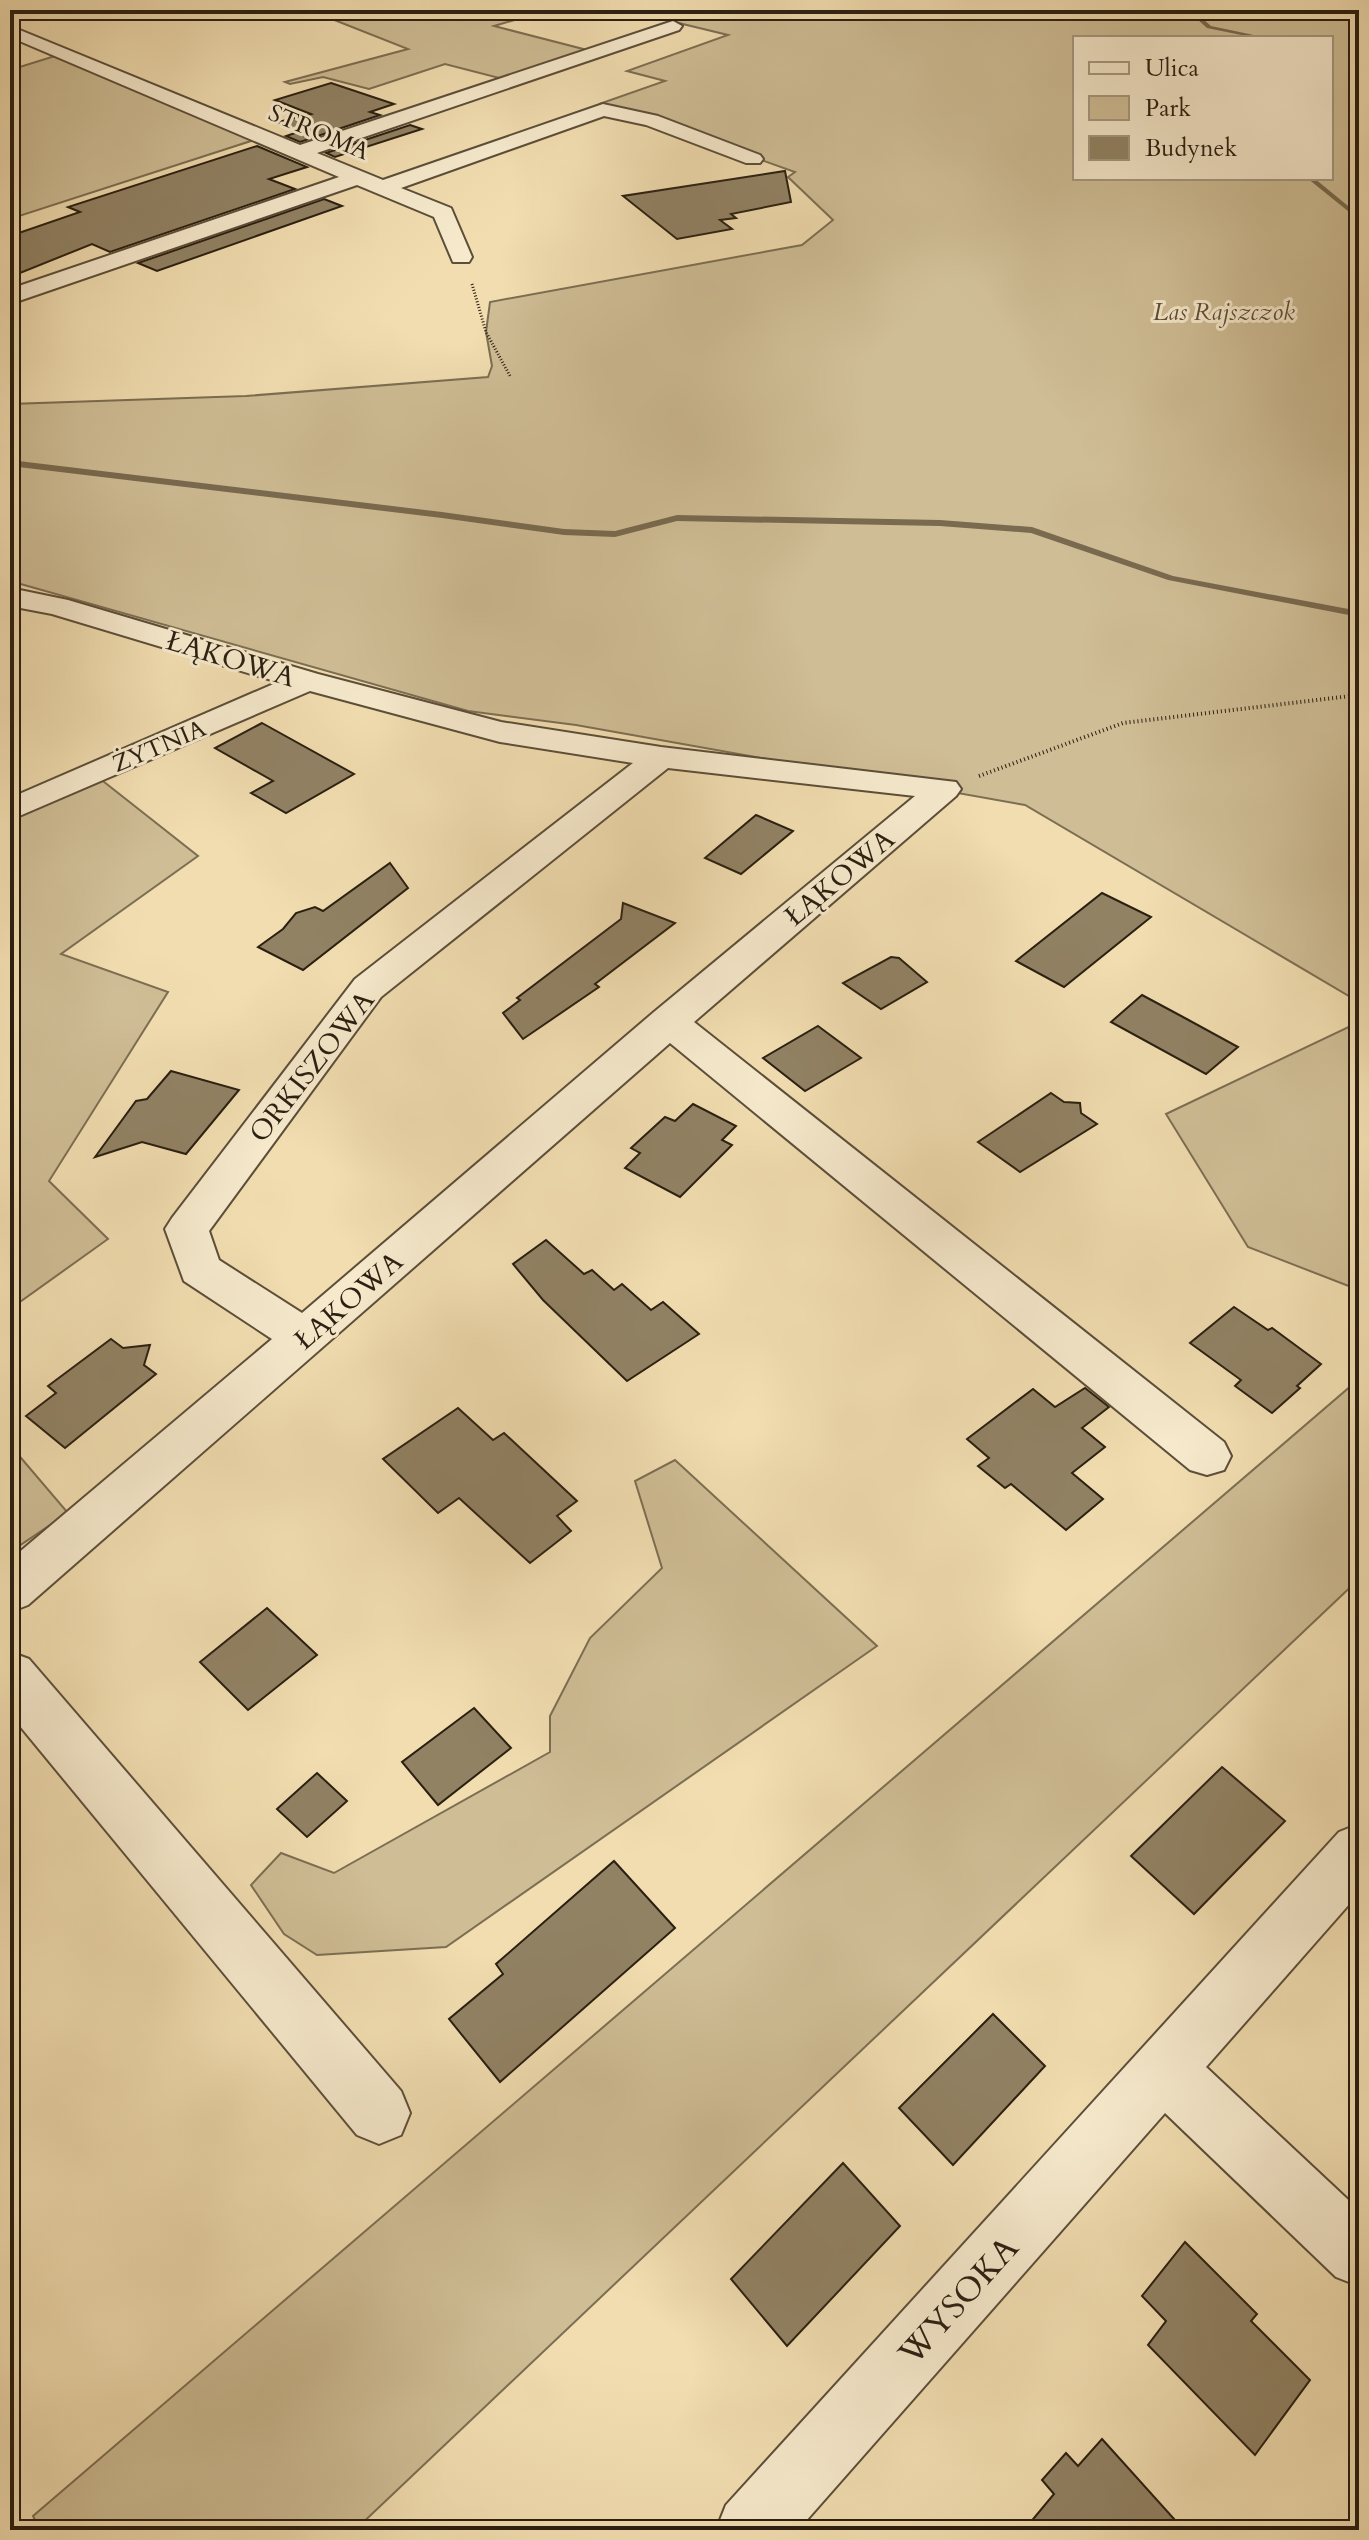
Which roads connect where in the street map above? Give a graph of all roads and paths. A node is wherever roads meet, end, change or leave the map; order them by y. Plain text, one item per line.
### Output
1 (673, 26) dead end
2 (10, 31) edge
3 (300, 152) junction
4 (753, 159) dead end
5 (359, 177) junction
6 (383, 187) junction
7 (461, 257) joint
8 (10, 297) edge
9 (510, 376) dead end
10 (10, 597) edge
11 (307, 681) junction
12 (1359, 695) edge
13 (661, 757) junction
14 (944, 789) junction
15 (10, 810) edge
16 (668, 1021) junction
17 (306, 1338) junction
18 (1207, 1456) dead end
19 (10, 1590) edge
20 (10, 1675) edge
21 (1359, 1851) edge
22 (1164, 2069) junction
23 (379, 2113) dead end
24 (1359, 2254) edge
25 (751, 2530) edge

1 - 3 street
2 - 3 street, STROMA
3 - 5 street, STROMA
4 - 6 street
5 - 6 street, STROMA
5 - 8 street
6 - 7 street, STROMA
7 - 9 path
10 - 11 street, ŁĄKOWA
11 - 13 street, ŁĄKOWA
11 - 15 street, ŻYTNIA
12 - 14 path
13 - 14 street, ŁĄKOWA
13 - 17 street, ORKISZOWA
14 - 16 street, ŁĄKOWA
16 - 17 street, ŁĄKOWA
16 - 18 street
17 - 19 street, ŁĄKOWA
20 - 23 street
21 - 22 street, WYSOKA
22 - 24 street
22 - 25 street, WYSOKA

